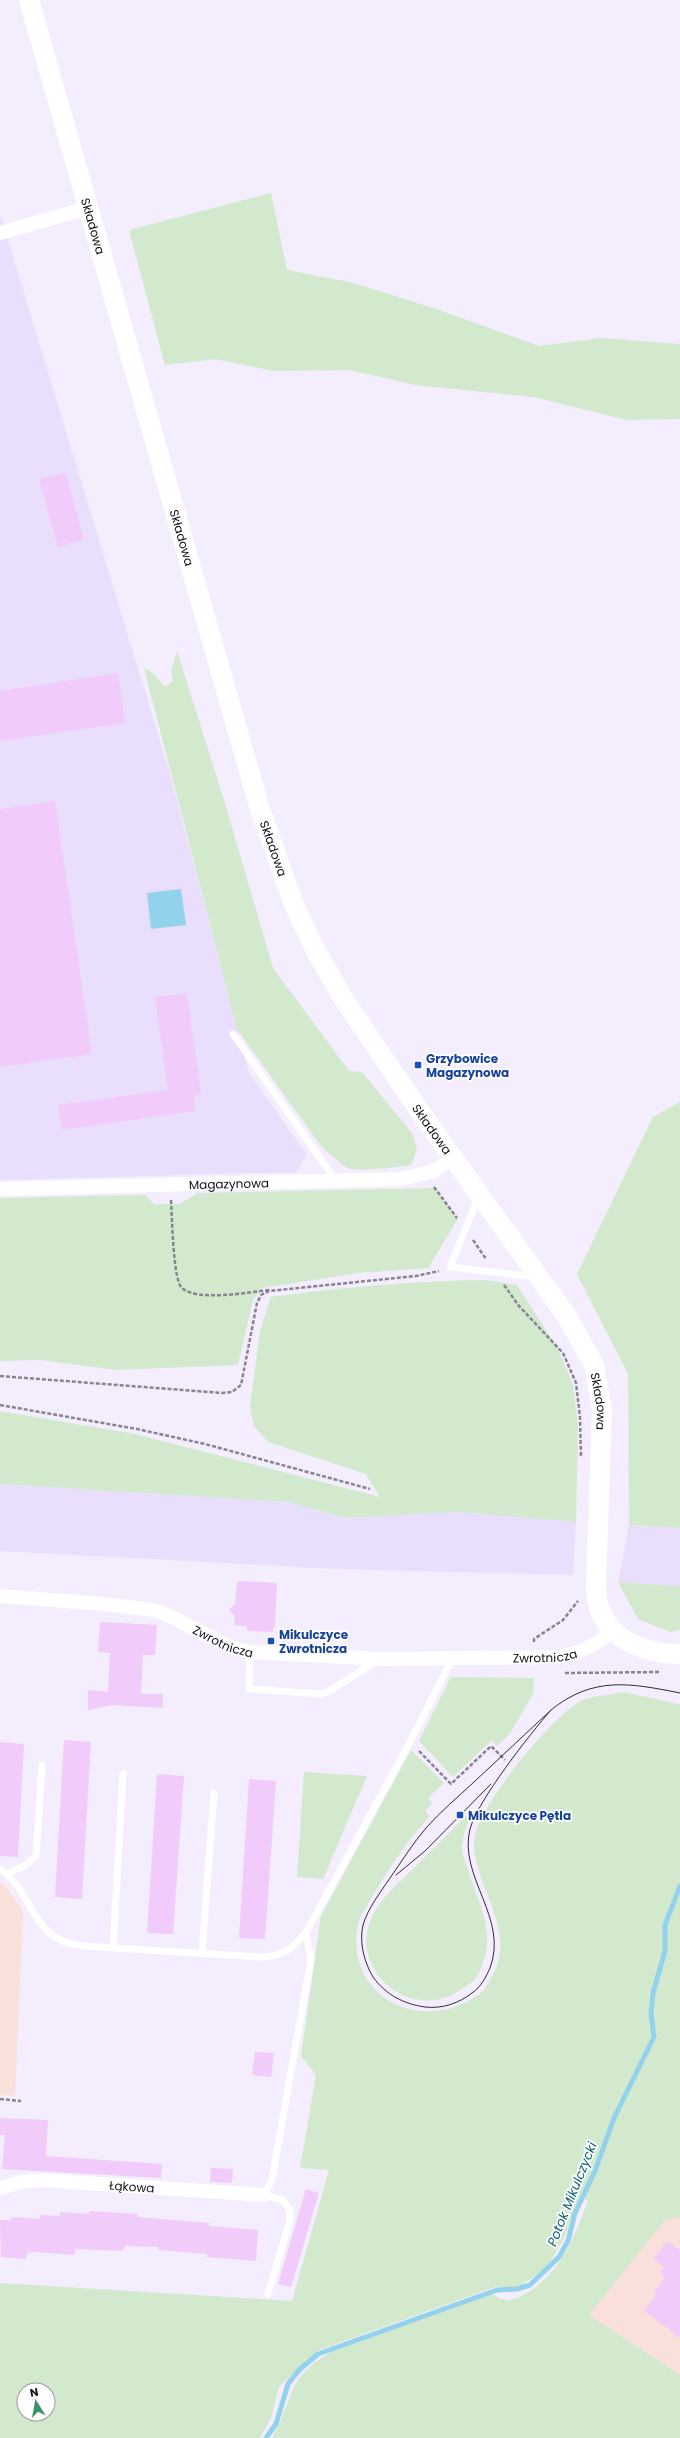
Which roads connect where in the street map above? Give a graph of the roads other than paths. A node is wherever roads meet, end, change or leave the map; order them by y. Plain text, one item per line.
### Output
1 (29, 0) edge
2 (88, 208) junction
3 (0, 233) edge
4 (233, 1034) dead end
5 (453, 1158) junction
6 (337, 1182) junction
7 (0, 1189) edge
8 (479, 1195) junction
9 (539, 1278) junction
10 (0, 1596) edge
11 (612, 1631) junction
12 (250, 1652) junction
13 (680, 1654) edge
14 (379, 1659) junction
15 (452, 1659) junction
16 (42, 1765) dead end
17 (123, 1774) dead end
18 (214, 1793) dead end
19 (3, 1871) edge
20 (306, 1932) junction
21 (113, 1948) junction
22 (202, 1953) junction
23 (0, 2188) edge
24 (264, 2195) junction
25 (268, 2294) dead end

1 - 2 main road, Składowa
2 - 3 street
2 - 5 main road, Składowa
4 - 6 lane
5 - 6 street, Magazynowa
5 - 8 main road, Składowa
6 - 7 street, Magazynowa
8 - 9 main road, Składowa
8 - 9 lane
9 - 11 main road, Składowa
10 - 12 street, Zwrotnicza
11 - 13 main road
11 - 15 street, Zwrotnicza
12 - 14 street, Zwrotnicza
12 - 14 lane
14 - 15 street, Zwrotnicza
15 - 20 lane
16 - 19 lane
17 - 21 lane
18 - 22 lane
19 - 21 lane
20 - 22 lane
20 - 24 lane
21 - 22 lane
23 - 24 street, Łąkowa
24 - 25 lane

